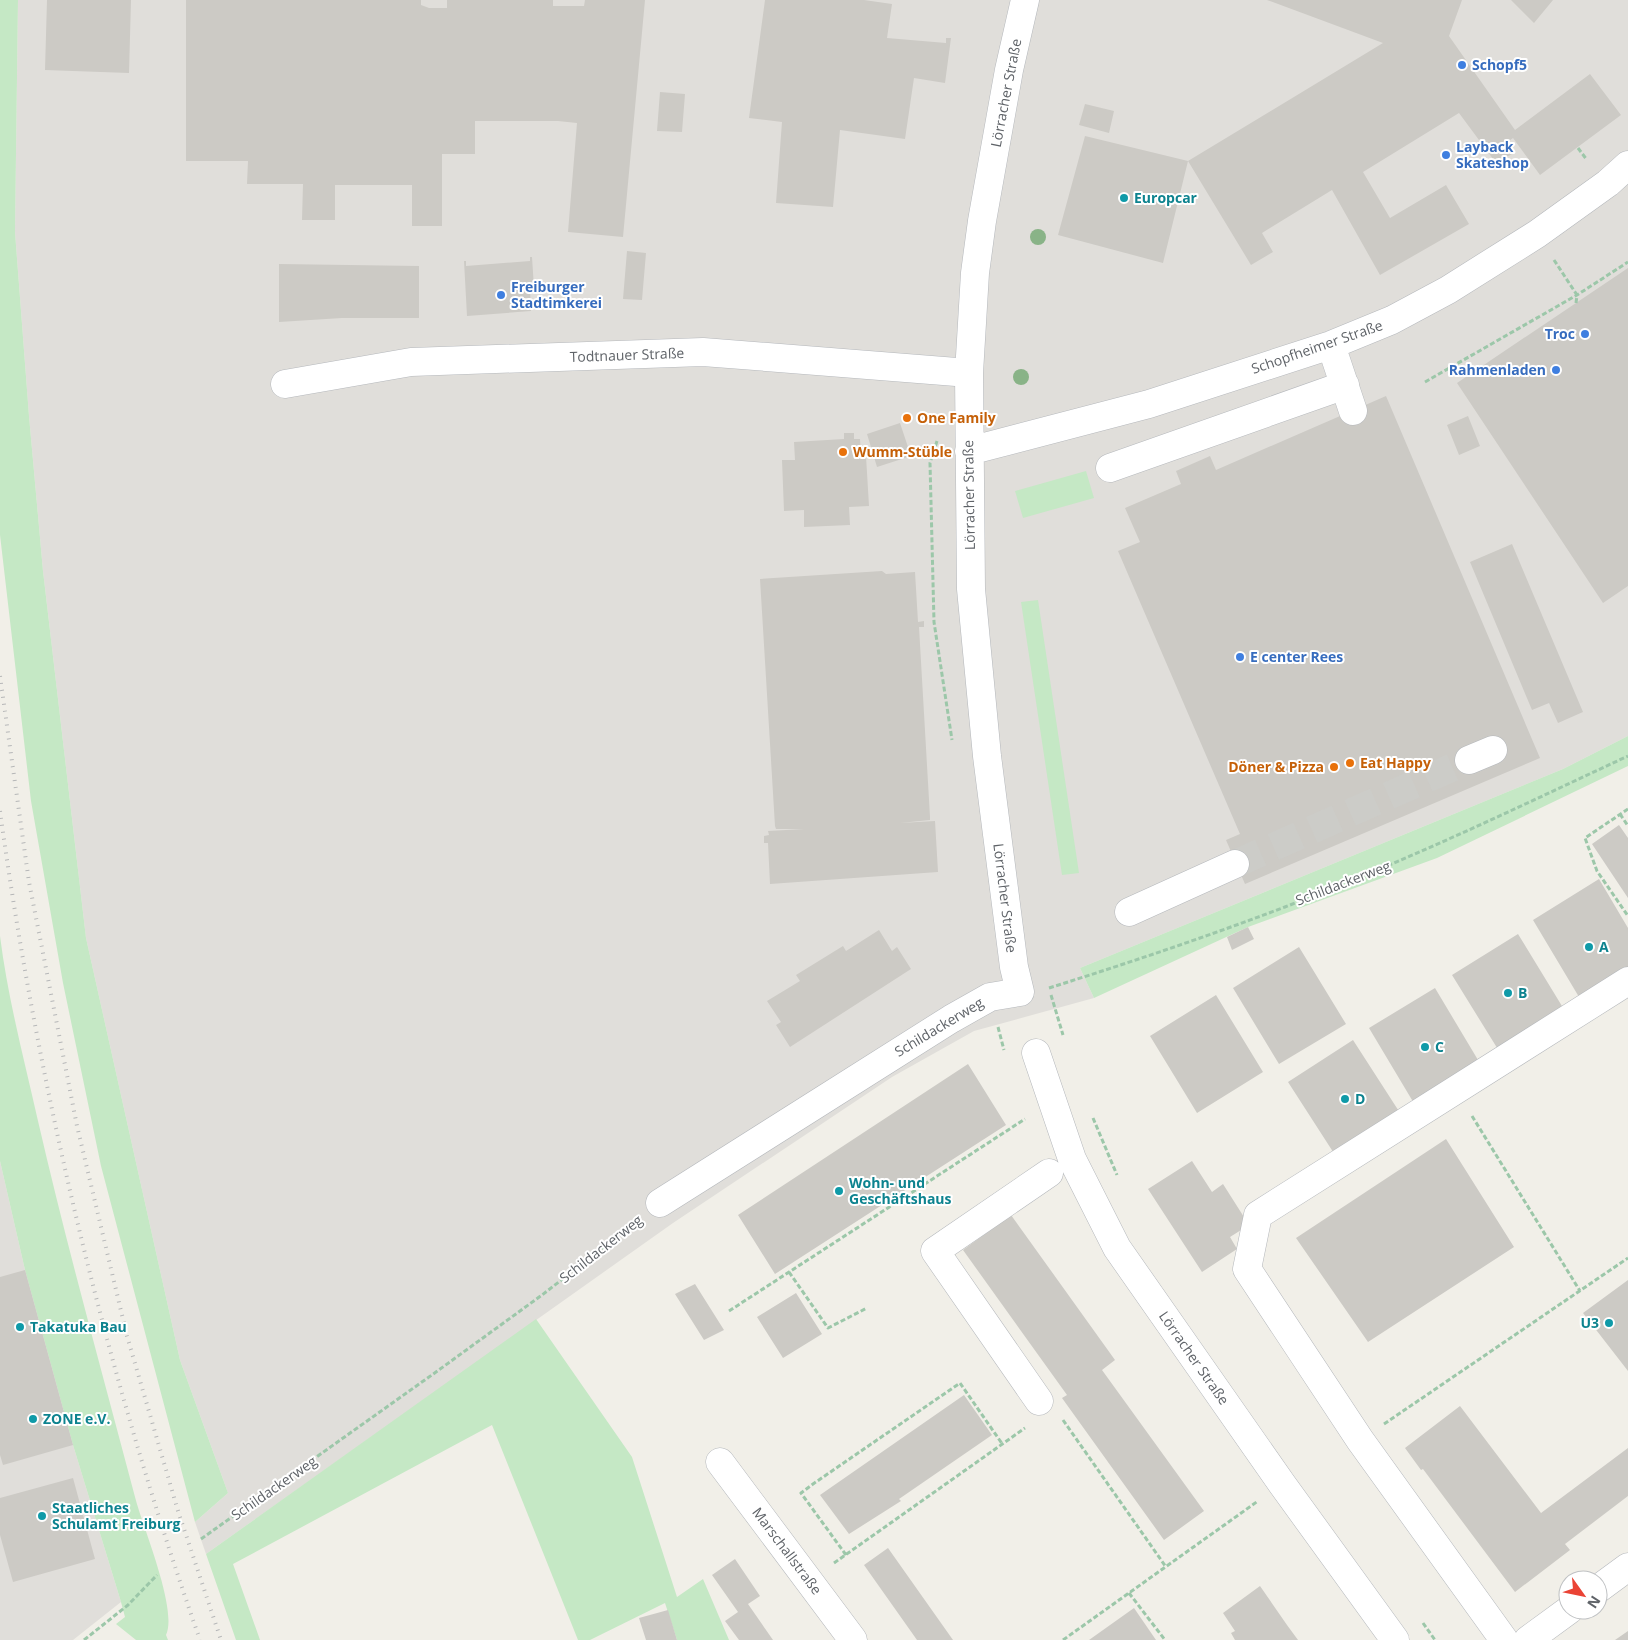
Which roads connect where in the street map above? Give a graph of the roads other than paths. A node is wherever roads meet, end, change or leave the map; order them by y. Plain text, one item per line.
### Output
1 (1025, 0) edge
2 (1628, 164) edge
3 (1331, 345) junction
4 (969, 373) junction
5 (285, 384) dead end
6 (1345, 385) junction
7 (1353, 411) dead end
8 (969, 451) junction
9 (1110, 468) dead end
10 (1236, 864) tunnel mouth
11 (1129, 912) dead end
12 (1628, 981) edge
13 (1020, 992) joint
14 (1036, 1053) dead end
15 (1049, 1173) dead end
16 (660, 1203) road end
17 (1049, 1408) road end
18 (720, 1462) dead end
19 (1628, 1567) edge
20 (1608, 1582) edge
21 (1558, 1618) edge
22 (853, 1640) edge
23 (1395, 1640) edge
24 (1504, 1640) edge
25 (1528, 1640) edge

1 - 4 street, Lörracher Straße
2 - 3 street, Schopfheimer Straße
3 - 6 street
3 - 8 street, Schopfheimer Straße
4 - 5 street, Todtnauer Straße
4 - 8 street, Lörracher Straße
6 - 7 street
6 - 9 street
8 - 13 street, Lörracher Straße
10 - 11 street
12 - 24 street
13 - 16 street, Schildackerweg
14 - 23 street, Lörracher Straße
15 - 17 street
18 - 22 street, Marschallstraße
19 - 20 street
21 - 25 street

